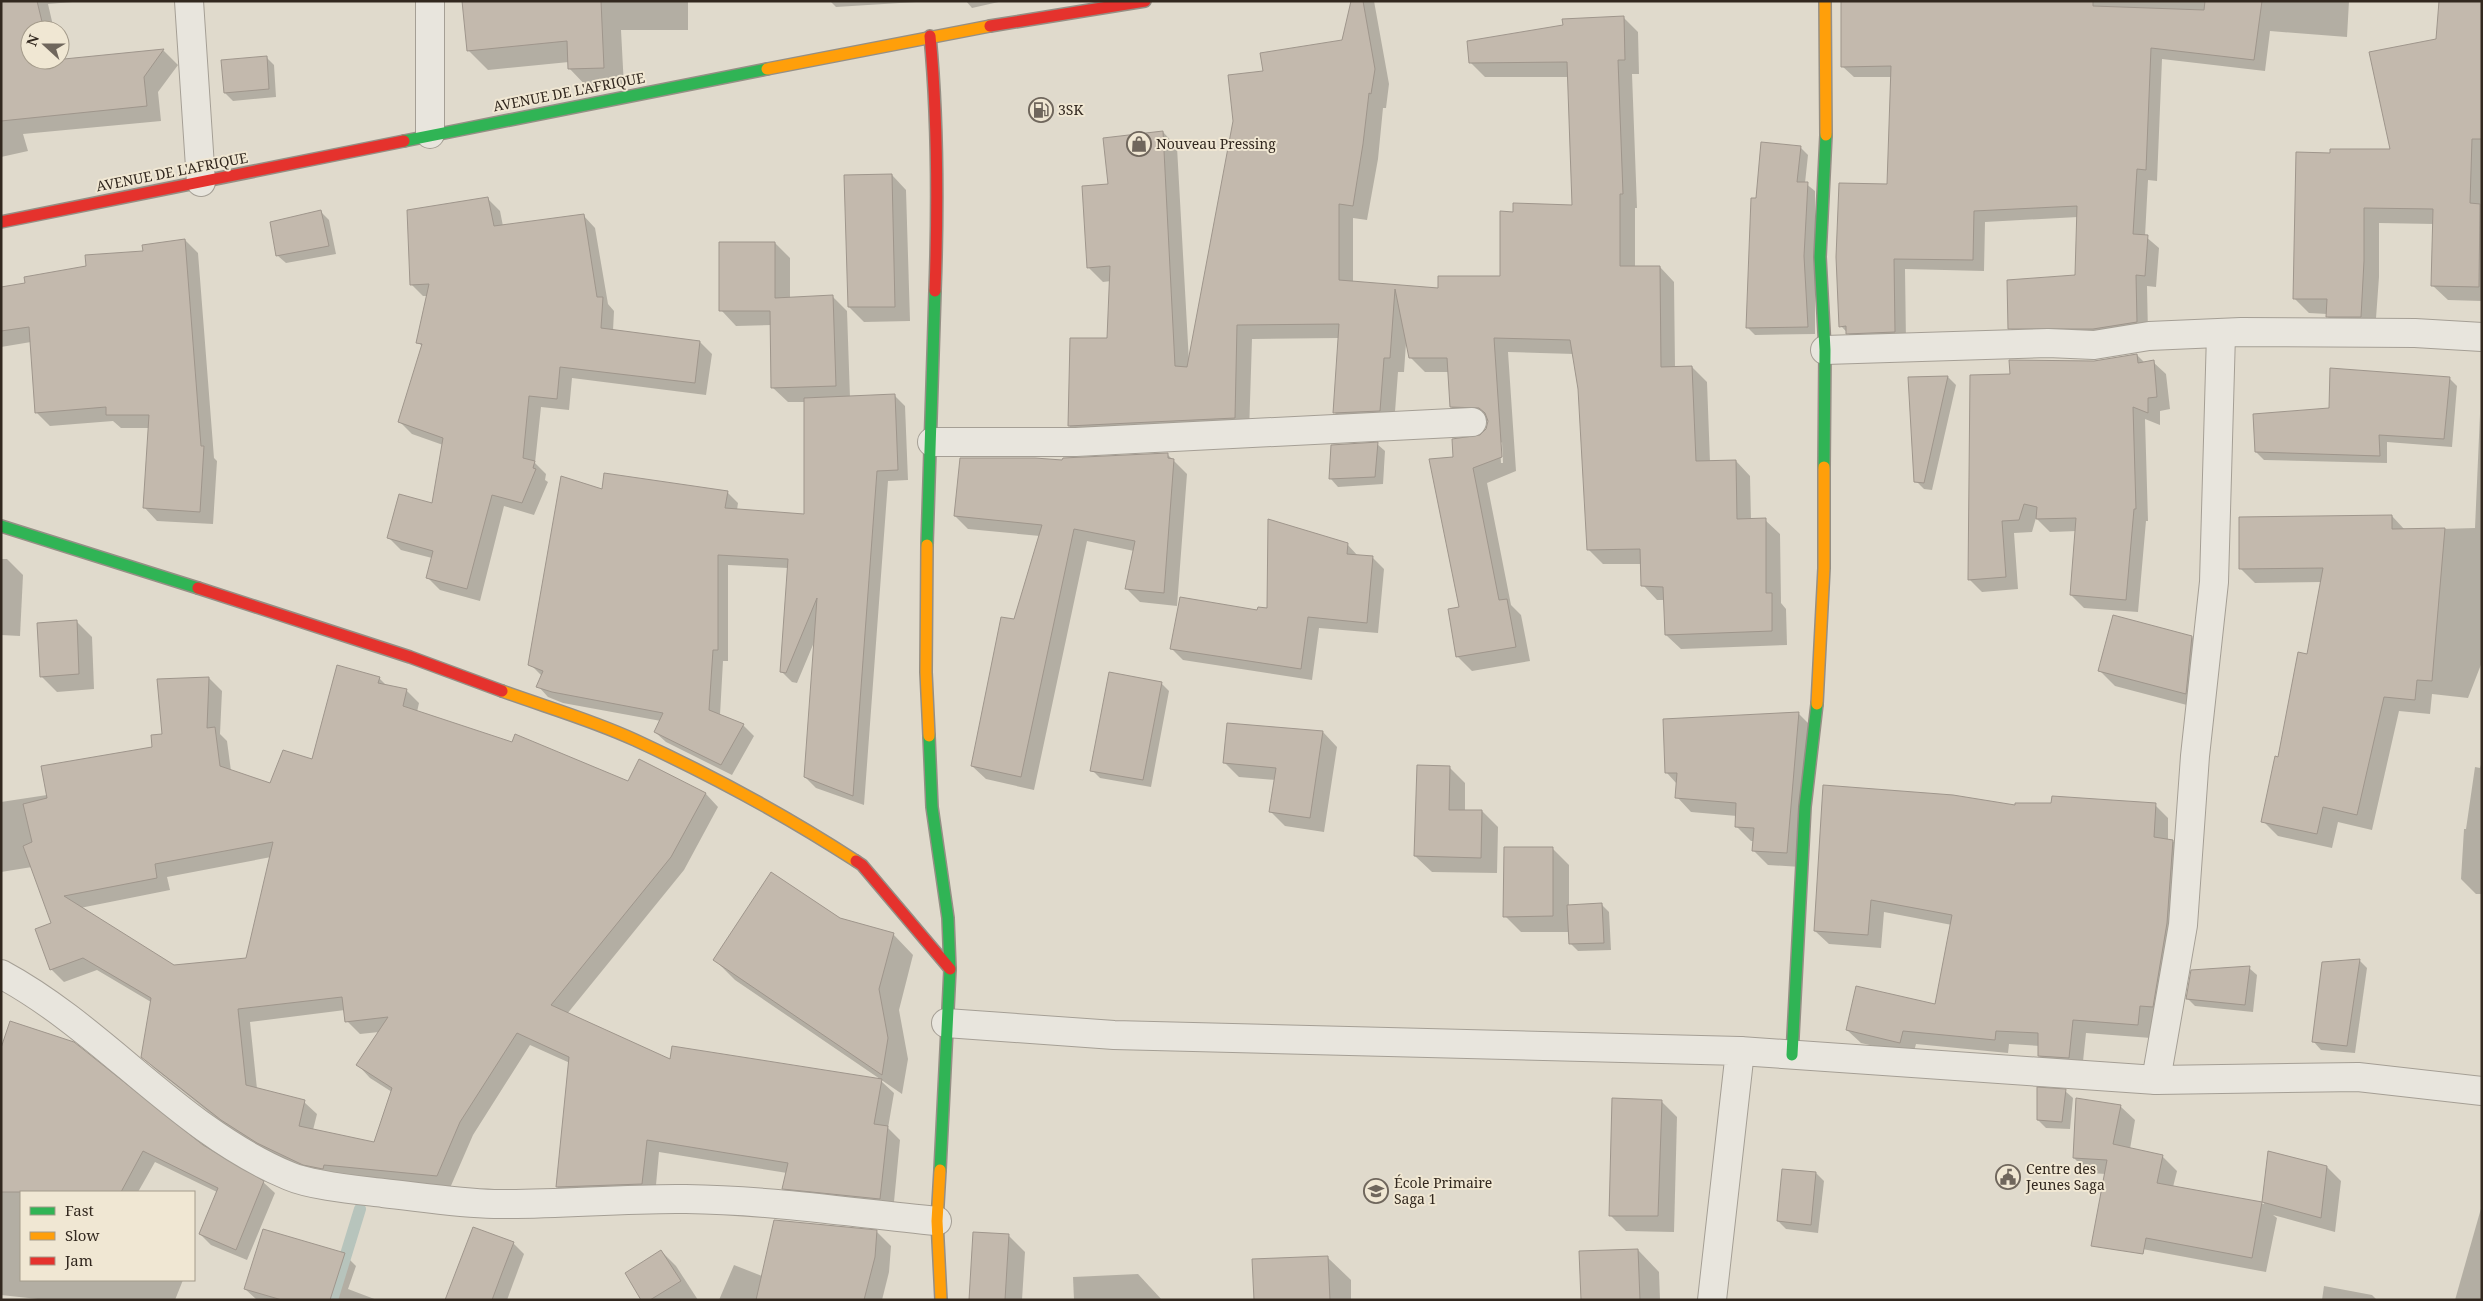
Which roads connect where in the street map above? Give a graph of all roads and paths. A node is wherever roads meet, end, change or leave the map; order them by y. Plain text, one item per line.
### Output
1 (189, 1) edge
2 (430, 1) edge
3 (1143, 1) edge
4 (1825, 1) edge
5 (930, 36) junction
6 (430, 134) junction
7 (201, 182) junction
8 (1, 222) edge
9 (2221, 334) junction
10 (2482, 337) edge
11 (1825, 350) junction
12 (1472, 422) dead end
13 (932, 442) junction
14 (1, 526) edge
15 (950, 969) junction
16 (1, 974) edge
17 (946, 1023) junction
18 (1740, 1051) junction
19 (1792, 1055) junction
20 (2156, 1080) junction
21 (2482, 1092) edge
22 (937, 1221) junction
23 (941, 1300) edge
24 (1712, 1300) edge

1 - 7 street
2 - 6 street
3 - 5 street, AVENUE DE L'AFRIQUE
4 - 11 street
5 - 6 street, AVENUE DE L'AFRIQUE
5 - 13 street
6 - 7 street, AVENUE DE L'AFRIQUE
7 - 8 street, AVENUE DE L'AFRIQUE
9 - 10 street
9 - 11 street
9 - 20 street
11 - 19 street
12 - 13 street
13 - 15 street
14 - 15 street
15 - 17 street
16 - 22 street
17 - 18 street
17 - 22 street
18 - 19 street
18 - 24 street
19 - 20 street
20 - 21 street
22 - 23 street

